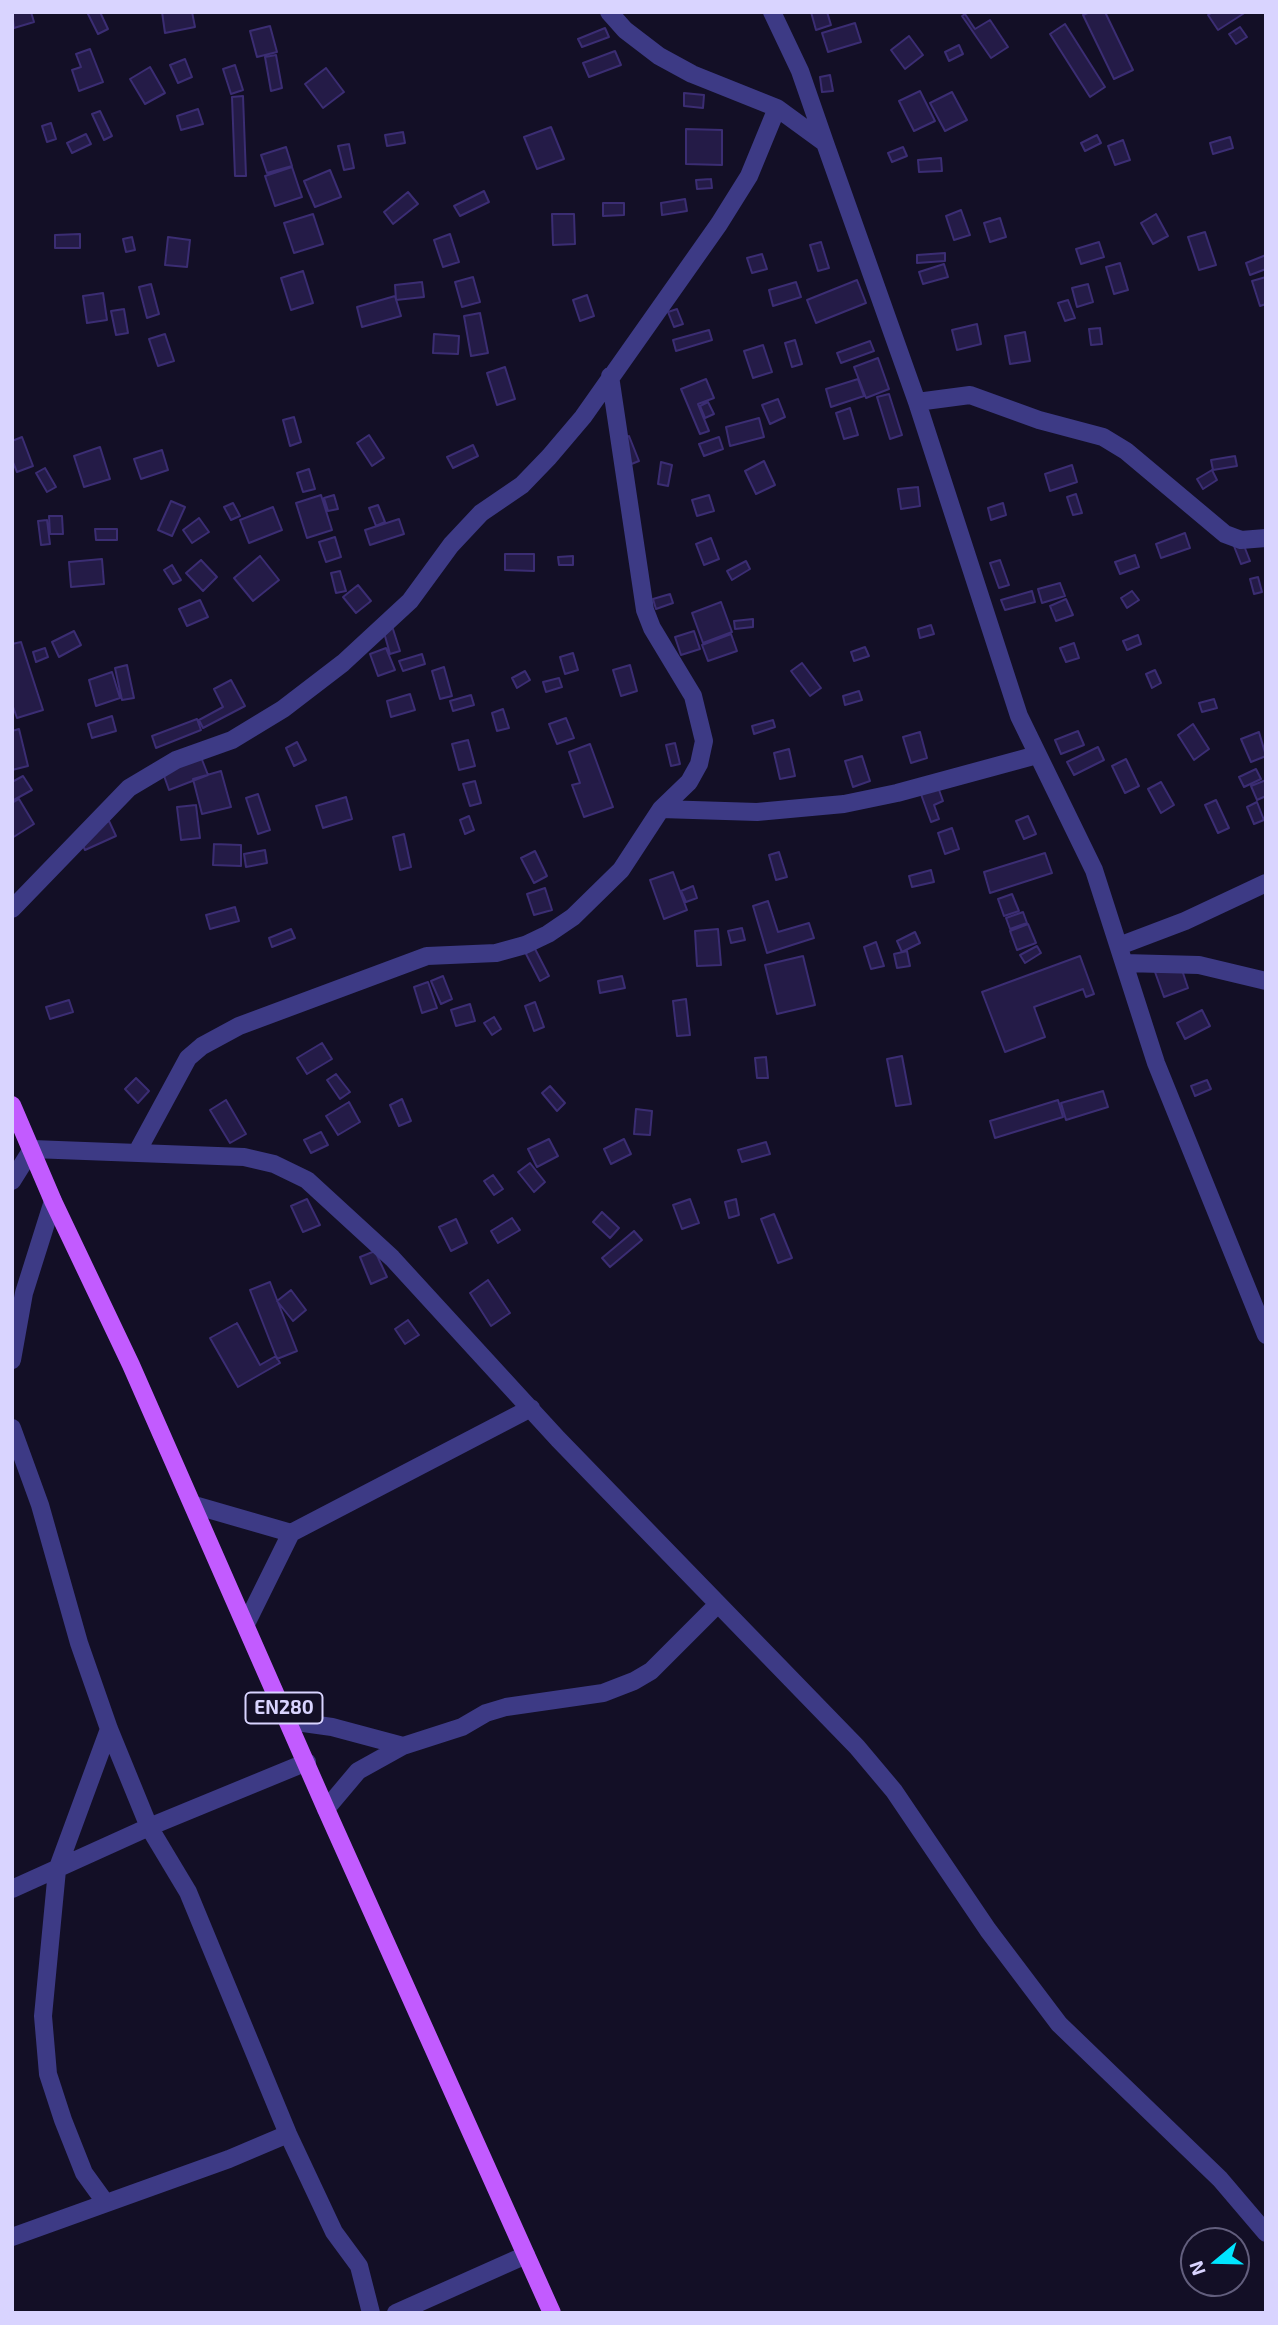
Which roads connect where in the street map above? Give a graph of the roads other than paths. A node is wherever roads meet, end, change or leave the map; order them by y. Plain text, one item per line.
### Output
1 (609, 12) edge
2 (772, 12) edge
3 (778, 108) junction
4 (825, 143) junction
5 (610, 376) junction
6 (917, 402) junction
7 (1266, 538) edge
8 (1037, 755) junction
9 (662, 809) junction
10 (1266, 883) edge
11 (12, 909) edge
12 (1121, 954) junction
13 (1266, 981) edge
14 (12, 1105) edge
15 (32, 1149) junction
16 (137, 1152) junction
17 (12, 1181) edge
18 (53, 1202) junction
19 (12, 1293) edge
20 (19, 1328) junction
21 (1266, 1335) edge
22 (12, 1360) edge
23 (531, 1408) junction
24 (12, 1428) edge
25 (16, 1454) edge
26 (194, 1505) junction
27 (291, 1532) junction
28 (718, 1604) junction
29 (246, 1623) junction
30 (289, 1721) junction
31 (109, 1729) junction
32 (402, 1745) junction
33 (307, 1762) junction
34 (326, 1809) junction
35 (149, 1826) junction
36 (57, 1870) junction
37 (12, 1889) edge
38 (288, 2134) junction
39 (105, 2202) junction
40 (1266, 2233) edge
41 (13, 2238) edge
42 (526, 2255) junction
43 (371, 2313) edge
44 (396, 2313) edge
45 (552, 2313) edge

1 - 3 street
2 - 4 street
3 - 4 street
3 - 5 street
4 - 6 street
5 - 9 street
5 - 11 street
6 - 7 street
6 - 8 street
8 - 9 street
8 - 12 street
9 - 16 street
10 - 12 street
12 - 13 street
12 - 21 street
14 - 15 main road, EN280
15 - 16 street
15 - 17 street
15 - 18 main road, EN280
16 - 23 street
18 - 20 street
18 - 26 main road, EN280
19 - 20 street
20 - 22 street
23 - 27 street
23 - 28 street
24 - 25 street
25 - 31 street
26 - 27 street
26 - 29 main road, EN280
27 - 29 street
28 - 32 street
28 - 40 street
29 - 30 main road, EN280
30 - 32 street
30 - 33 main road, EN280
31 - 35 street
31 - 36 street
32 - 34 street
33 - 34 main road, EN280
33 - 35 street
34 - 42 main road, EN280
35 - 36 street
35 - 38 street
36 - 37 street
36 - 39 street
38 - 39 street
38 - 43 street
39 - 41 street
42 - 44 street
42 - 45 main road, EN280

